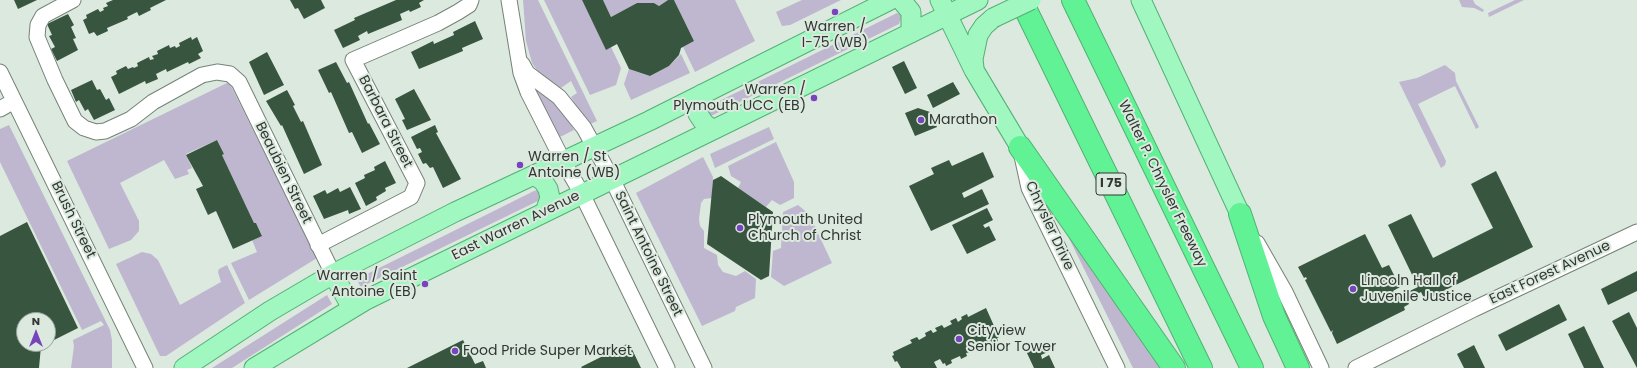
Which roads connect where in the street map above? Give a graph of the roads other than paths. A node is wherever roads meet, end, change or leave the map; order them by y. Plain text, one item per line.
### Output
1 (73, 0) edge
2 (471, 0) edge
3 (509, 0) edge
4 (890, 0) edge
5 (902, 0) edge
6 (978, 0) edge
7 (1021, 0) edge
8 (1031, 0) edge
9 (1073, 0) edge
10 (1141, 0) edge
11 (944, 8) edge
12 (911, 33) junction
13 (516, 50) junction
14 (974, 70) junction
15 (0, 72) edge
16 (702, 94) junction
17 (14, 101) junction
18 (0, 110) edge
19 (712, 130) junction
20 (594, 145) junction
21 (1020, 147) junction
22 (563, 161) junction
23 (534, 175) junction
24 (612, 179) junction
25 (582, 194) junction
26 (545, 212) junction
27 (1240, 214) junction
28 (1637, 232) edge
29 (318, 245) junction
30 (333, 274) junction
31 (352, 308) junction
32 (145, 368) edge
33 (185, 368) edge
34 (254, 368) edge
35 (668, 368) edge
36 (704, 368) edge
37 (1117, 368) edge
38 (1174, 368) edge
39 (1201, 368) edge
40 (1252, 368) edge
41 (1298, 368) edge
42 (1321, 368) edge
43 (1356, 368) edge

1 - 29 street, Beaubien Street
2 - 29 street, Barbara Street
3 - 13 street, Saint Antoine Street
4 - 16 main road
5 - 12 main road
6 - 11 main road, East Warren Avenue
7 - 39 highway, I 75
8 - 14 main road, bridge
9 - 40 highway, Walter P. Chrysler Freeway
10 - 27 main road
11 - 12 main road, East Warren Avenue
11 - 14 main road, Chrysler Drive
12 - 19 main road, East Warren Avenue
13 - 20 street, Saint Antoine Street
13 - 22 street, Saint Antoine Street
14 - 21 main road, Chrysler Drive
15 - 17 street, Brush Street
16 - 19 main road
16 - 20 main road
17 - 18 street
17 - 32 street, Brush Street
19 - 24 main road, East Warren Avenue
20 - 22 main road
20 - 24 street, Saint Antoine Street
21 - 37 street, Chrysler Drive
21 - 38 highway
22 - 23 main road
22 - 25 street, Saint Antoine Street
23 - 26 main road
23 - 30 main road
24 - 25 main road, East Warren Avenue
24 - 36 street, Saint Antoine Street
25 - 26 main road, East Warren Avenue
25 - 35 street, Saint Antoine Street
26 - 31 main road, East Warren Avenue
27 - 41 highway
27 - 42 street
28 - 43 street, East Forest Avenue
29 - 30 street, Beaubien Street
30 - 31 main road
30 - 33 main road
31 - 34 main road, East Warren Avenue

